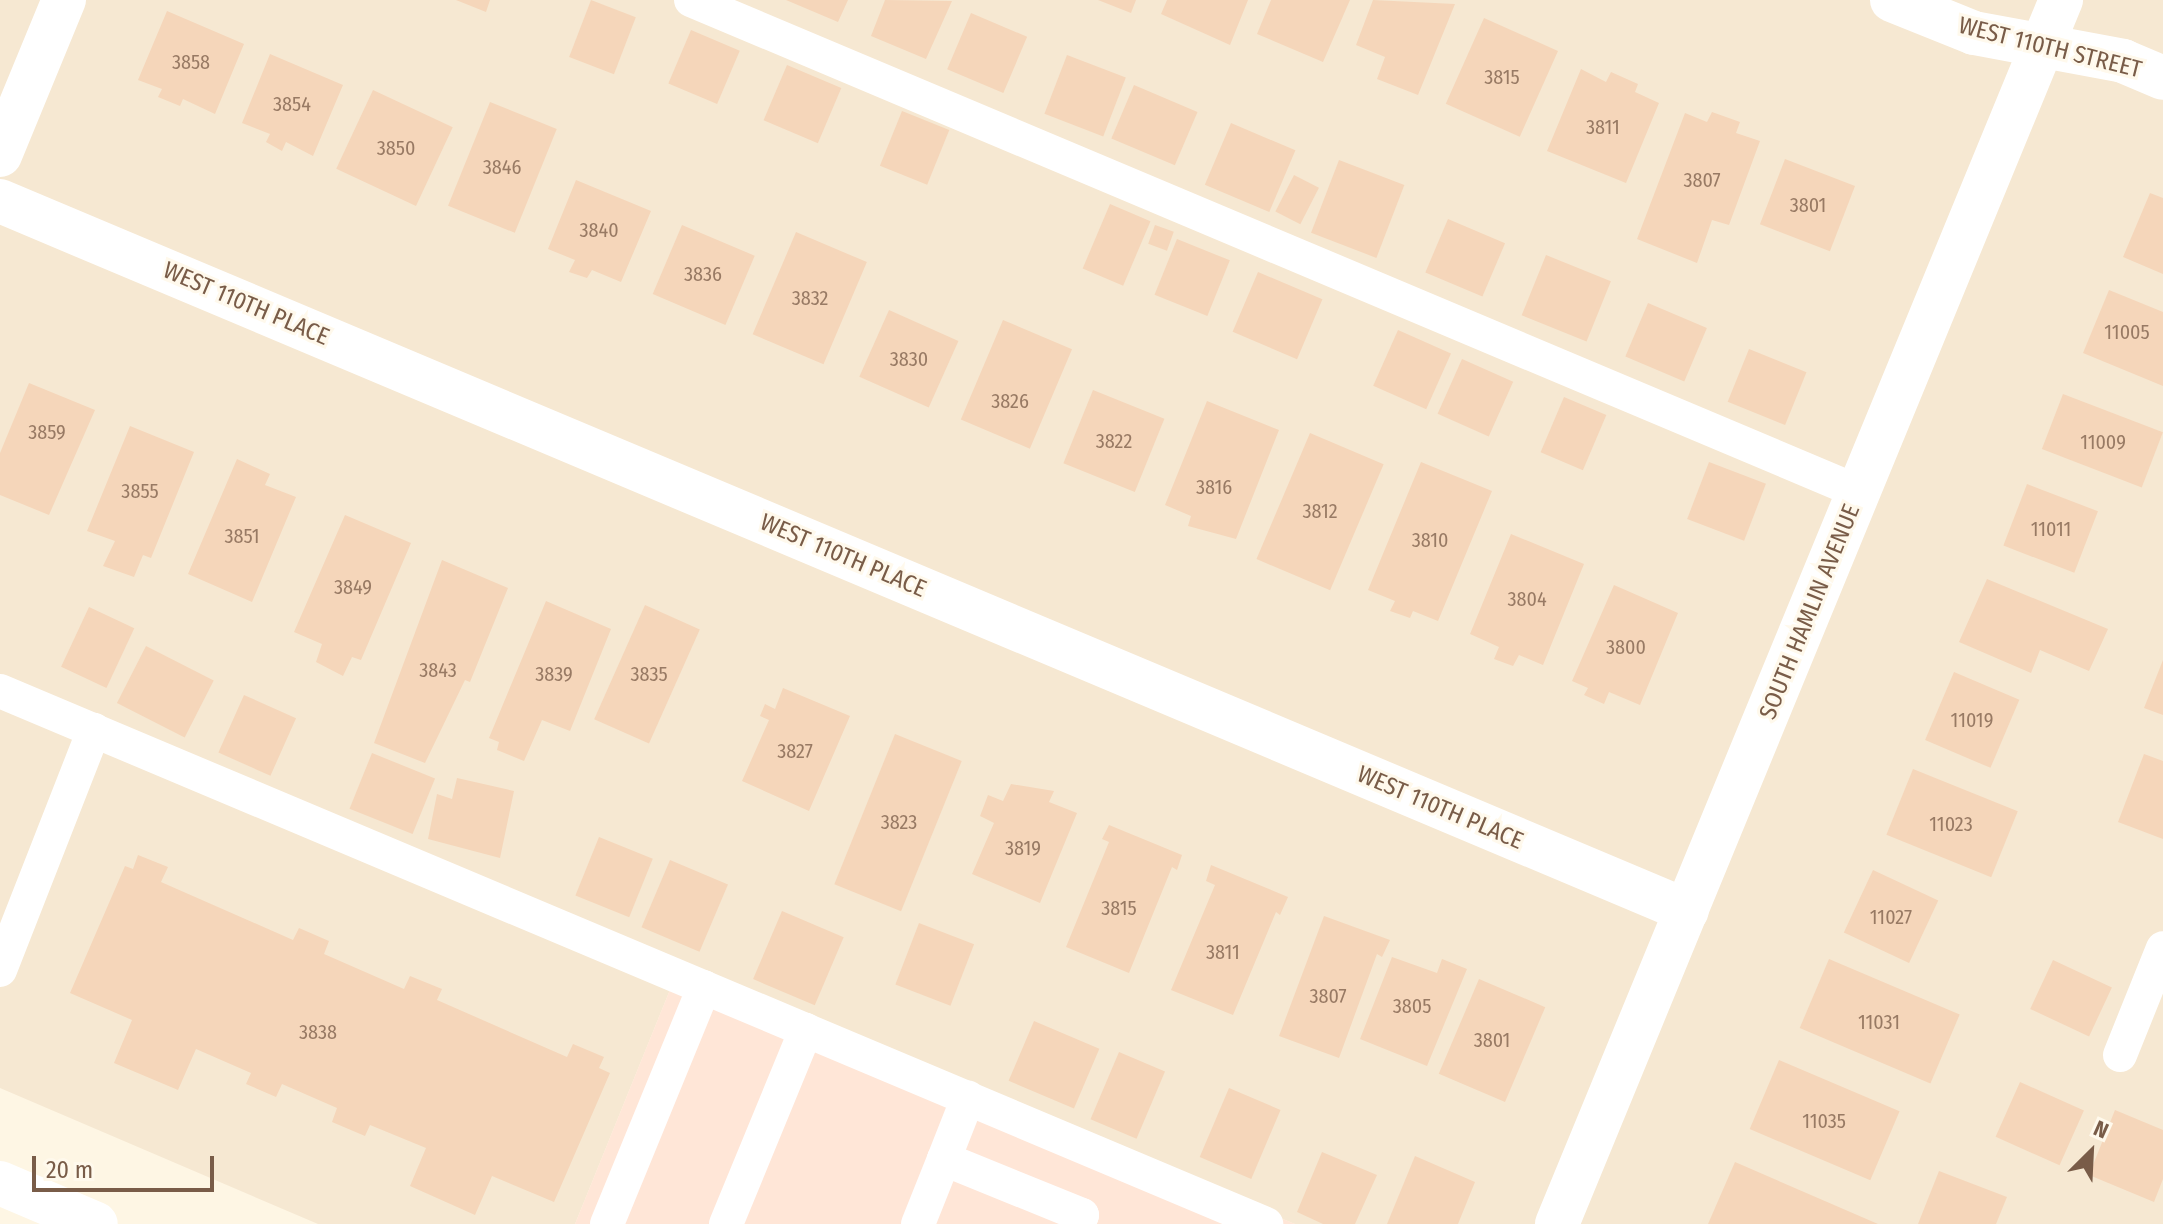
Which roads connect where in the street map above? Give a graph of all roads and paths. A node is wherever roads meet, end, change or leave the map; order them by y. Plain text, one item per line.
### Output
1 (64, 0) edge
2 (691, 0) edge
3 (1892, 0) edge
4 (2061, 0) edge
5 (2043, 46) junction
6 (2163, 78) edge
7 (0, 155) edge
8 (0, 201) edge
9 (1859, 492) junction
10 (0, 691) edge
11 (94, 730) junction
12 (1687, 911) junction
13 (2163, 948) edge
14 (0, 970) edge
15 (704, 987) junction
16 (806, 1030) junction
17 (2120, 1055) dead end
18 (968, 1098) junction
19 (944, 1159) junction
20 (0, 1183) edge
21 (96, 1224) edge
22 (607, 1224) edge
23 (726, 1224) edge
24 (918, 1224) edge
25 (1078, 1224) edge
26 (1266, 1224) edge
27 (1557, 1224) edge

1 - 7 street
2 - 9 lane
3 - 5 street, WEST 110TH STREET
4 - 5 street, SOUTH HAMLIN AVENUE
5 - 6 street, WEST 110TH STREET
5 - 9 street, SOUTH HAMLIN AVENUE
8 - 12 street, WEST 110TH PLACE
9 - 12 street, SOUTH HAMLIN AVENUE
10 - 11 lane
11 - 14 lane
11 - 15 lane
12 - 27 street, SOUTH HAMLIN AVENUE
13 - 17 lane
15 - 16 lane
15 - 22 lane
16 - 18 lane
16 - 23 lane
18 - 19 lane
18 - 26 lane
19 - 24 lane
19 - 25 lane
20 - 21 street

